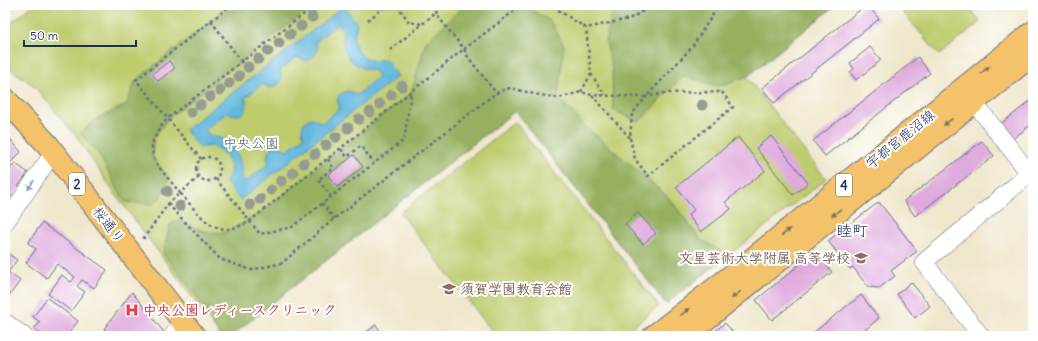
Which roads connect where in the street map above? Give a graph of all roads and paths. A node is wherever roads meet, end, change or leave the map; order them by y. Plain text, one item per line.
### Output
1 (231, 5) edge
2 (316, 5) edge
3 (387, 5) edge
4 (397, 5) edge
5 (438, 5) edge
6 (522, 5) edge
7 (555, 5) edge
8 (654, 5) edge
9 (719, 5) edge
10 (436, 14) junction
11 (368, 20) dead end
12 (211, 21) junction
13 (423, 24) junction
14 (586, 28) junction
15 (1033, 32) edge
16 (464, 49) junction
17 (390, 50) dead end
18 (1033, 54) edge
19 (242, 62) junction
20 (591, 74) junction
21 (581, 92) junction
22 (411, 93) junction
23 (496, 93) junction
24 (592, 95) junction
25 (605, 95) junction
26 (968, 95) junction
27 (646, 97) junction
28 (5, 99) edge
29 (168, 118) junction
30 (630, 138) junction
31 (341, 149) junction
32 (53, 153) junction
33 (201, 159) junction
34 (328, 159) junction
35 (374, 163) junction
36 (1031, 173) edge
37 (199, 177) junction
38 (216, 179) junction
39 (180, 193) junction
40 (331, 196) junction
41 (322, 203) junction
42 (168, 204) junction
43 (334, 219) junction
44 (250, 221) junction
45 (5, 223) edge
46 (143, 238) dead end
47 (5, 322) edge
48 (183, 331) edge
49 (20, 335) edge
50 (654, 336) edge
51 (685, 336) edge
52 (981, 336) edge

1 - 12 path
2 - 19 path
3 - 11 path
4 - 13 path
5 - 10 path
6 - 16 path
7 - 14 path
8 - 14 path
9 - 27 path
10 - 13 path
10 - 16 path
12 - 19 path
12 - 29 path
13 - 17 path
14 - 20 path
26 -> 15 main road, 宇都宮鹿沼線 / 4
16 - 22 path
16 - 23 path
18 - 26 main road, 宇都宮鹿沼線 / 4
19 - 29 path
20 - 21 path
20 - 25 path
21 - 23 path
21 - 24 path
22 - 31 path
22 - 35 path
23 - 43 path
24 - 25 path
24 - 30 path
25 - 27 path
26 - 36 street
50 -> 26 main road, 宇都宮鹿沼線 / 4
26 -> 51 main road, 宇都宮鹿沼線 / 4
27 - 30 path
27 - 30 path
28 - 32 main road, 桜通り / 2
29 - 33 path
29 - 39 path
31 - 34 path
31 - 35 path
32 -> 45 street
32 - 48 main road, 桜通り / 2
33 - 37 path
33 - 38 path
34 - 40 path
34 - 44 path
35 - 40 path
36 - 52 street
37 - 38 path
37 - 39 path
38 - 44 path
39 - 42 path
39 - 44 path
40 - 41 path
41 - 43 path
41 - 44 path
42 - 43 path
42 - 46 path
47 - 49 street

